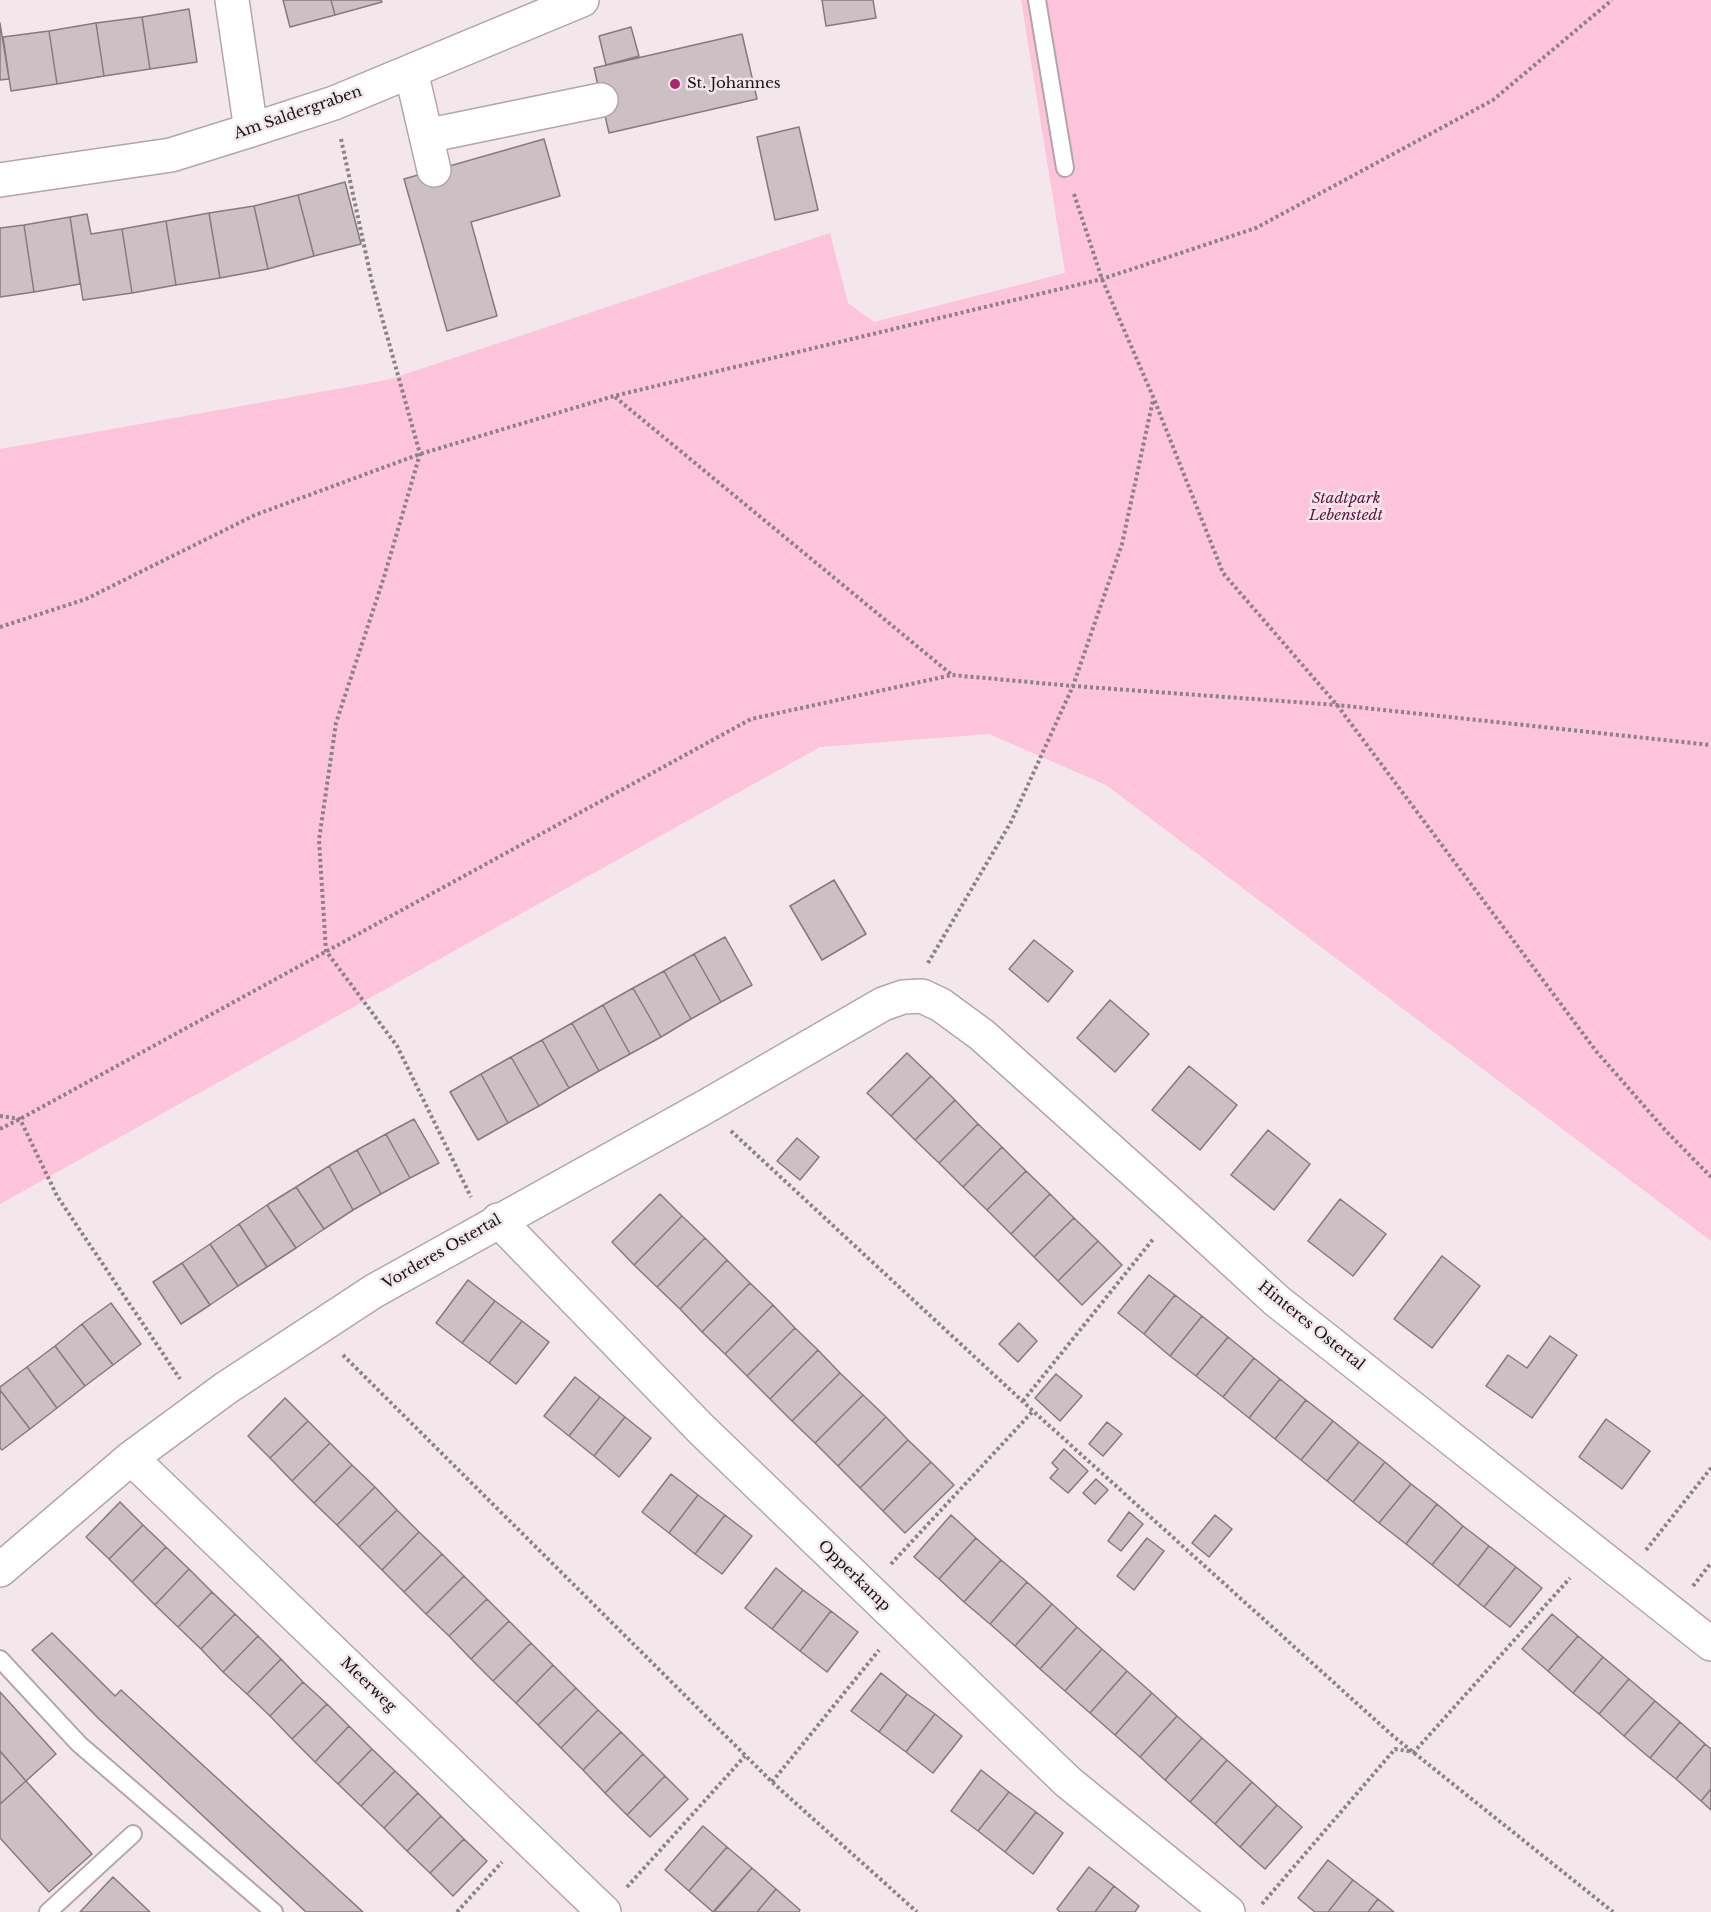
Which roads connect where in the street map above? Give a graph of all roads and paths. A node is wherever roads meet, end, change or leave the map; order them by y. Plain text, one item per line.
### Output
1 (232, 0) edge
2 (582, 0) edge
3 (1037, 0) edge
4 (1612, 0) edge
5 (411, 71) junction
6 (601, 100) dead end
7 (334, 103) junction
8 (251, 130) junction
9 (426, 136) junction
10 (1065, 168) joint
11 (434, 170) dead end
12 (0, 180) edge
13 (1102, 279) junction
14 (614, 396) junction
15 (1154, 399) junction
16 (420, 454) junction
17 (0, 627) edge
18 (952, 675) junction
19 (1073, 686) junction
20 (1337, 705) junction
21 (1711, 745) edge
22 (326, 951) junction
23 (922, 996) junction
24 (705, 1107) junction
25 (0, 1116) edge
26 (20, 1119) junction
27 (0, 1129) edge
28 (1711, 1177) edge
29 (1176, 1209) junction
30 (492, 1224) junction
31 (322, 1325) junction
32 (1023, 1401) junction
33 (199, 1408) junction
34 (1033, 1411) junction
35 (130, 1458) junction
36 (1711, 1468) edge
37 (0, 1570) edge
38 (1625, 1576) junction
39 (868, 1589) junction
40 (902, 1622) junction
41 (1711, 1644) edge
42 (0, 1659) edge
43 (1414, 1752) junction
44 (745, 1756) junction
45 (772, 1782) junction
46 (133, 1834) dead end
47 (525, 1836) junction
48 (48, 1912) edge
49 (274, 1912) edge
50 (457, 1912) edge
51 (604, 1912) edge
52 (917, 1912) edge
53 (1228, 1912) edge
54 (1255, 1912) edge
55 (1613, 1912) edge

1 - 8 street
2 - 5 street, Am Saldergraben
3 - 10 lane
4 - 13 path
5 - 7 street, Am Saldergraben
5 - 9 street
6 - 9 street
7 - 8 street, Am Saldergraben
7 - 16 path
8 - 12 street, Am Saldergraben
9 - 11 street
10 - 13 path
13 - 14 path
13 - 15 path
14 - 16 path
14 - 18 path
15 - 19 path
15 - 20 path
16 - 17 path
16 - 22 path
18 - 19 path
18 - 22 path
19 - 20 path
19 - 23 path
20 - 21 path
20 - 28 path
22 - 26 path
22 - 30 path
23 - 24 street, Vorderes Ostertal
23 - 29 street, Hinteres Ostertal
24 - 30 street, Vorderes Ostertal
24 - 32 path
25 - 26 path
26 - 27 path
26 - 33 path
29 - 32 path
29 - 38 street, Hinteres Ostertal
30 - 31 street, Vorderes Ostertal
30 - 39 street, Opperkamp
31 - 33 street, Vorderes Ostertal
31 - 44 path
32 - 34 path
33 - 35 street, Vorderes Ostertal
34 - 39 path
34 - 43 path
35 - 37 street, Vorderes Ostertal
35 - 47 street, Meerweg
36 - 38 path
38 - 41 street, Hinteres Ostertal
38 - 43 path
39 - 40 street, Opperkamp
40 - 45 path
40 - 53 street, Opperkamp
42 - 49 lane
43 - 54 path
43 - 55 path
44 - 45 path
44 - 51 path
45 - 52 path
46 - 48 lane
47 - 50 path
47 - 51 street, Meerweg

